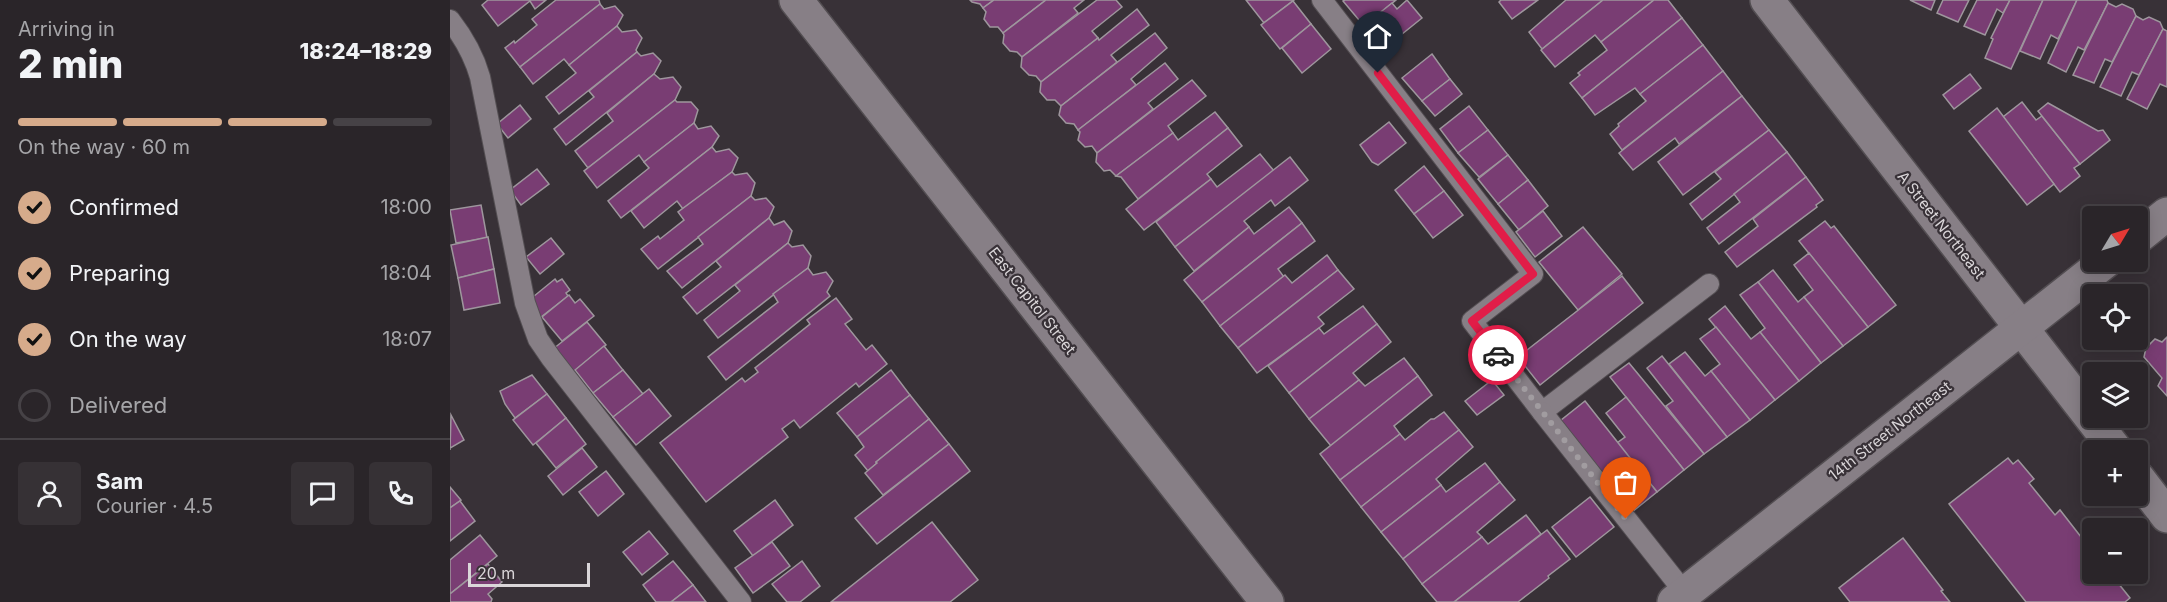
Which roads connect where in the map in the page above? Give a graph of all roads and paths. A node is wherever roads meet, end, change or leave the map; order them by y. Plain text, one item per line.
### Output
1 (796, 0) edge
2 (1322, 0) edge
3 (1767, 0) edge
4 (450, 20) edge
5 (2167, 214) edge
6 (2148, 229) edge
7 (2092, 272) edge
8 (1709, 284) dead end
9 (2021, 328) junction
10 (1542, 412) junction
11 (2108, 440) edge
12 (2148, 491) edge
13 (2167, 516) edge
14 (1679, 598) edge
15 (741, 602) edge
16 (1267, 602) edge

1 - 16 street, East Capitol Street
2 - 10 lane
3 - 9 street, A Street Northeast
4 - 15 lane
5 - 6 street
7 - 9 street, 14th Street Northeast
8 - 10 lane
9 - 11 street, A Street Northeast
9 - 14 street, 14th Street Northeast
10 - 14 lane
12 - 13 street

